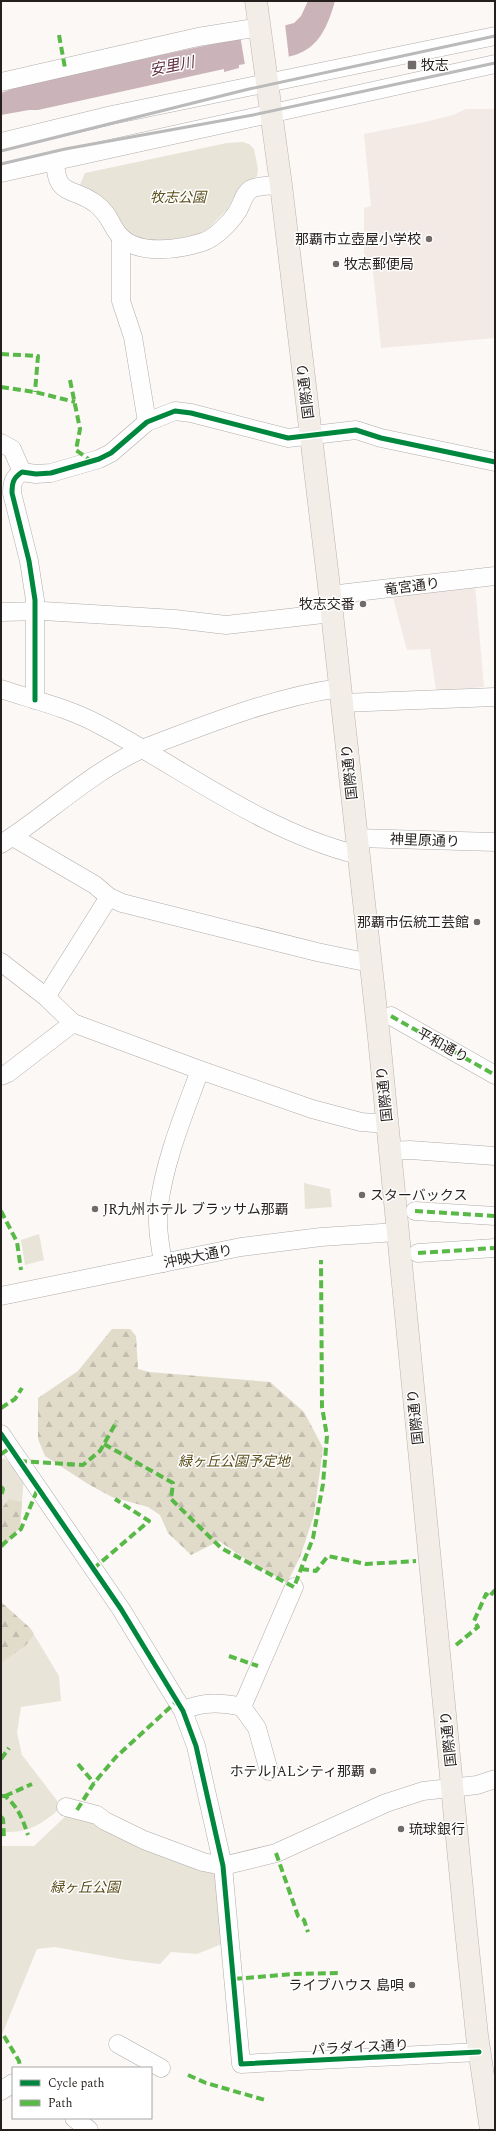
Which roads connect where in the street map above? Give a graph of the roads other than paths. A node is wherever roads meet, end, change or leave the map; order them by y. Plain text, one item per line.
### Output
1 (256, 1) edge
2 (260, 29) junction
3 (495, 36) edge
4 (495, 64) edge
5 (265, 68) junction
6 (1, 82) edge
7 (272, 113) junction
8 (1, 142) edge
9 (55, 160) junction
10 (1, 173) edge
11 (281, 185) junction
12 (121, 237) junction
13 (147, 422) junction
14 (311, 435) junction
15 (1, 443) edge
16 (495, 462) edge
17 (22, 472) junction
18 (495, 576) edge
19 (331, 604) junction
20 (34, 611) junction
21 (1, 612) edge
22 (1, 689) edge
23 (341, 696) junction
24 (495, 697) edge
25 (35, 700) junction
26 (142, 749) junction
27 (7, 840) edge
28 (495, 842) edge
29 (357, 847) junction
30 (109, 897) junction
31 (1, 962) edge
32 (370, 963) junction
33 (46, 997) junction
34 (391, 1016) dead end
35 (73, 1023) junction
36 (200, 1070) junction
37 (495, 1075) edge
38 (1, 1076) edge
39 (387, 1124) junction
40 (390, 1151) junction
41 (495, 1156) edge
42 (415, 1211) dead end
43 (495, 1216) edge
44 (397, 1232) junction
45 (495, 1248) edge
46 (418, 1252) dead end
47 (163, 1262) junction
48 (1, 1296) edge
49 (1, 1434) edge
50 (294, 1586) dead end
51 (242, 1707) junction
52 (183, 1711) junction
53 (269, 1771) dead end
54 (495, 1779) edge
55 (452, 1788) junction
56 (66, 1807) dead end
57 (223, 1866) junction
58 (118, 2044) dead end
59 (479, 2052) junction
60 (161, 2068) dead end
61 (489, 2079) edge
62 (12, 2084) edge
63 (1, 2092) edge
64 (75, 2119) edge
65 (90, 2130) edge
66 (491, 2130) edge

1 - 2 main road
2 - 5 main road, 国際通り
2 - 6 street
3 - 5 street
4 - 7 street
5 - 7 main road, 国際通り
5 - 8 street
7 - 9 street
7 - 11 main road, 国際通り
9 - 10 street
9 - 12 street
11 - 12 street
11 - 14 main road, 国際通り
12 - 13 street
13 - 14 street
13 - 17 street
14 - 16 street
14 - 19 main road, 国際通り
15 - 17 street
17 - 20 street
18 - 19 street, 竜宮通り
19 - 20 street, 竜宮通り
19 - 23 main road, 国際通り
20 - 21 street, 竜宮通り
20 - 25 street
22 - 25 street, 神里原通り
23 - 24 street
23 - 26 street
23 - 29 main road, 国際通り
25 - 26 street, 神里原通り
26 - 27 street
26 - 29 street, 神里原通り
27 - 30 street
28 - 29 street, 神里原通り
29 - 32 main road, 国際通り
30 - 32 street
30 - 33 street
31 - 33 street
32 - 39 main road, 国際通り
33 - 35 street
34 - 37 street, 平和通り
35 - 36 street
35 - 38 street
36 - 39 street
36 - 47 street
39 - 40 main road, 国際通り
40 - 41 street
40 - 44 main road, 国際通り
42 - 43 street
44 - 47 street, 沖映大通り
44 - 55 main road, 国際通り
45 - 46 street
47 - 48 street, 沖映大通り
49 - 52 street
50 - 51 street
51 - 52 street
51 - 53 street
52 - 57 street
54 - 55 street
55 - 57 street
55 - 59 main road, 国際通り
56 - 57 street
57 - 59 street, パラダイス通り
58 - 60 street
59 - 61 main road, 国際通り
61 - 66 main road, 国際通り
62 - 63 street
64 - 65 street

